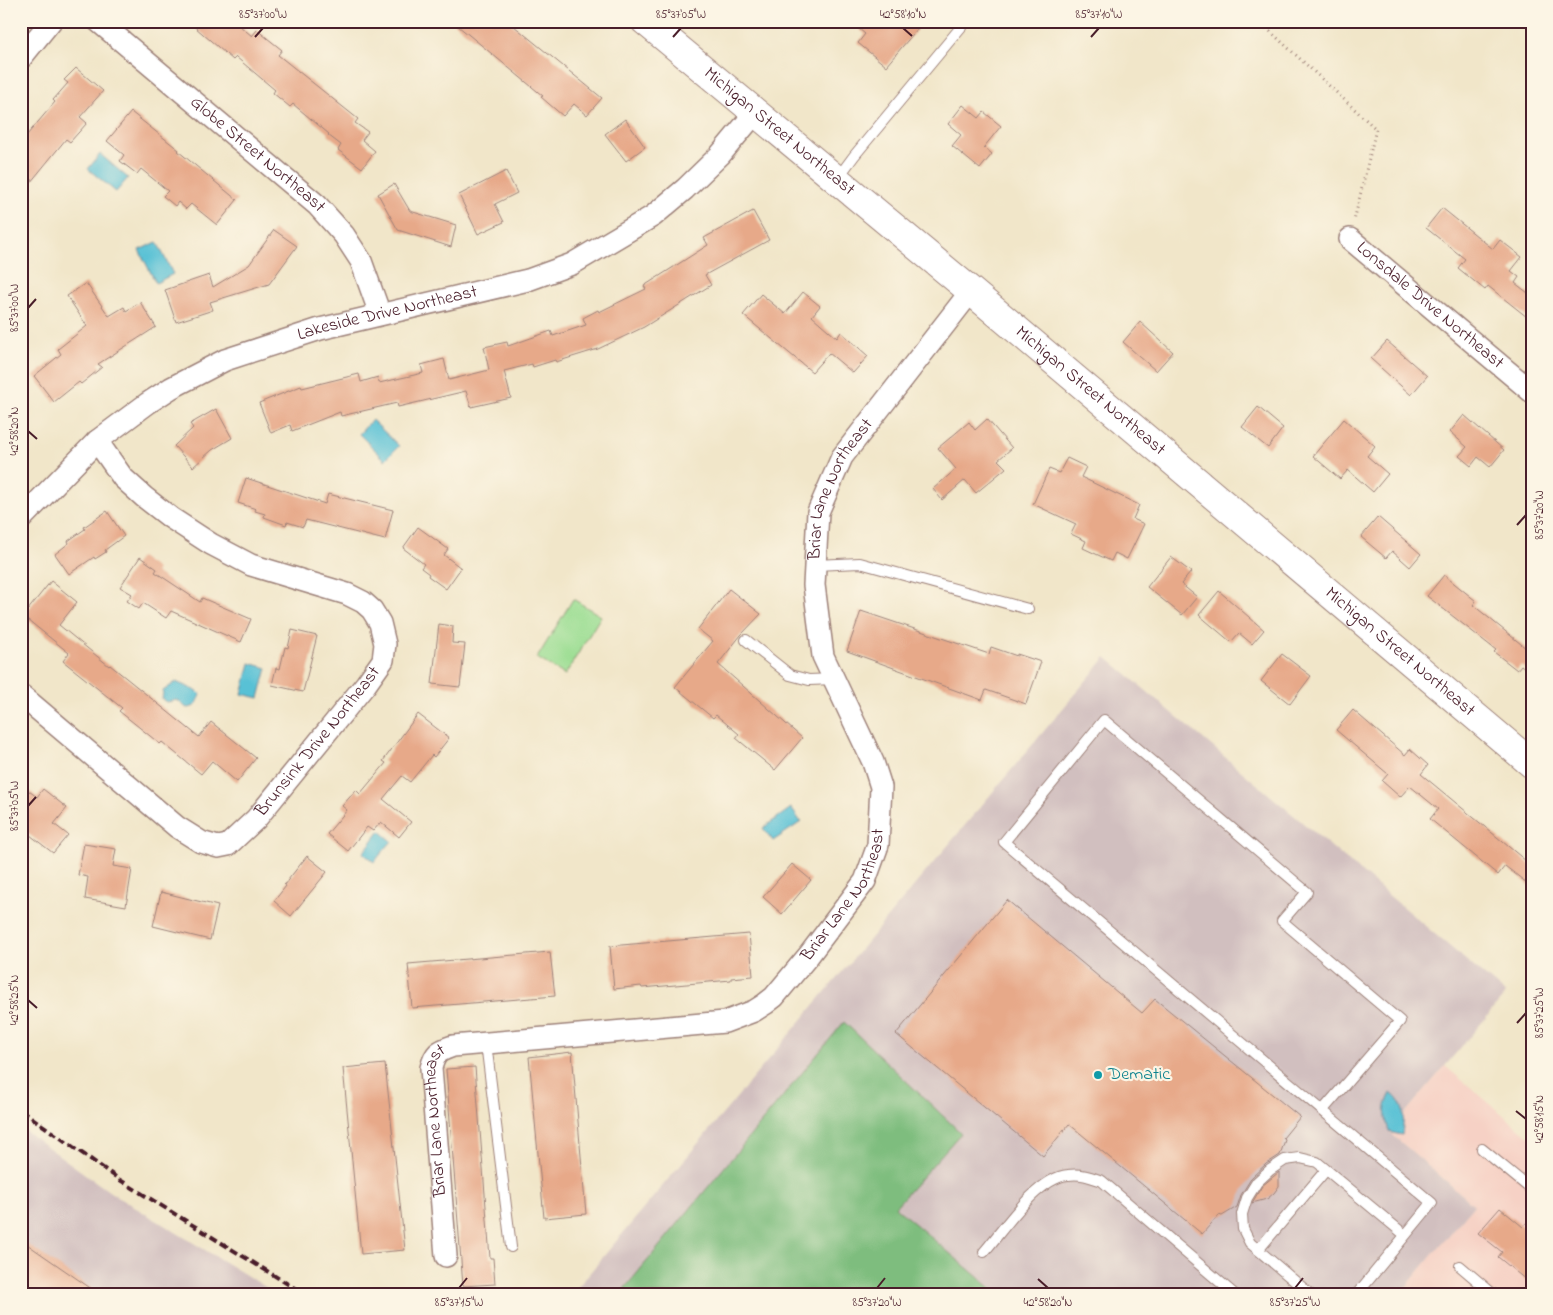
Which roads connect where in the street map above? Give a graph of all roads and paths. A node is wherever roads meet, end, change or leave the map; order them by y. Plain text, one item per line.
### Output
1 (51, 21) edge
2 (98, 21) edge
3 (645, 21) edge
4 (966, 21) edge
5 (1259, 21) edge
6 (21, 58) edge
7 (755, 113) junction
8 (836, 180) junction
9 (1350, 239) joint
10 (971, 291) junction
11 (380, 314) junction
12 (1532, 392) edge
13 (98, 441) junction
14 (21, 519) edge
15 (815, 565) junction
16 (1028, 609) dead end
17 (746, 640) dead end
18 (834, 678) junction
19 (21, 695) edge
20 (1532, 764) edge
21 (486, 1043) junction
22 (1323, 1110) junction
23 (1482, 1149) dead end
24 (1326, 1170) junction
25 (1532, 1190) edge
26 (1405, 1236) junction
27 (510, 1246) dead end
28 (1258, 1250) junction
29 (984, 1252) dead end
30 (446, 1256) dead end
31 (1460, 1266) dead end
32 (1234, 1294) edge
33 (1310, 1294) edge
34 (1357, 1294) edge
35 (1493, 1294) edge

1 - 6 street
2 - 11 street, Globe Street Northeast
3 - 7 main road, Michigan Street Northeast
4 - 8 lane
5 - 9 path
7 - 8 main road, Michigan Street Northeast
7 - 11 street, Lakeside Drive Northeast
8 - 10 main road, Michigan Street Northeast
9 - 12 street, Lonsdale Drive Northeast
10 - 15 street, Briar Lane Northeast
10 - 20 main road, Michigan Street Northeast
11 - 13 street, Lakeside Drive Northeast
13 - 14 street, Lakeside Drive Northeast
13 - 19 street, Brunsink Drive Northeast
15 - 16 lane
15 - 18 street, Briar Lane Northeast
17 - 18 lane
18 - 21 street, Briar Lane Northeast
21 - 27 lane
21 - 30 street, Briar Lane Northeast
22 - 22 lane
22 - 26 lane
23 - 25 lane
24 - 26 lane
24 - 28 lane
24 - 28 lane
26 - 34 lane
28 - 33 lane
29 - 32 lane
31 - 35 lane

